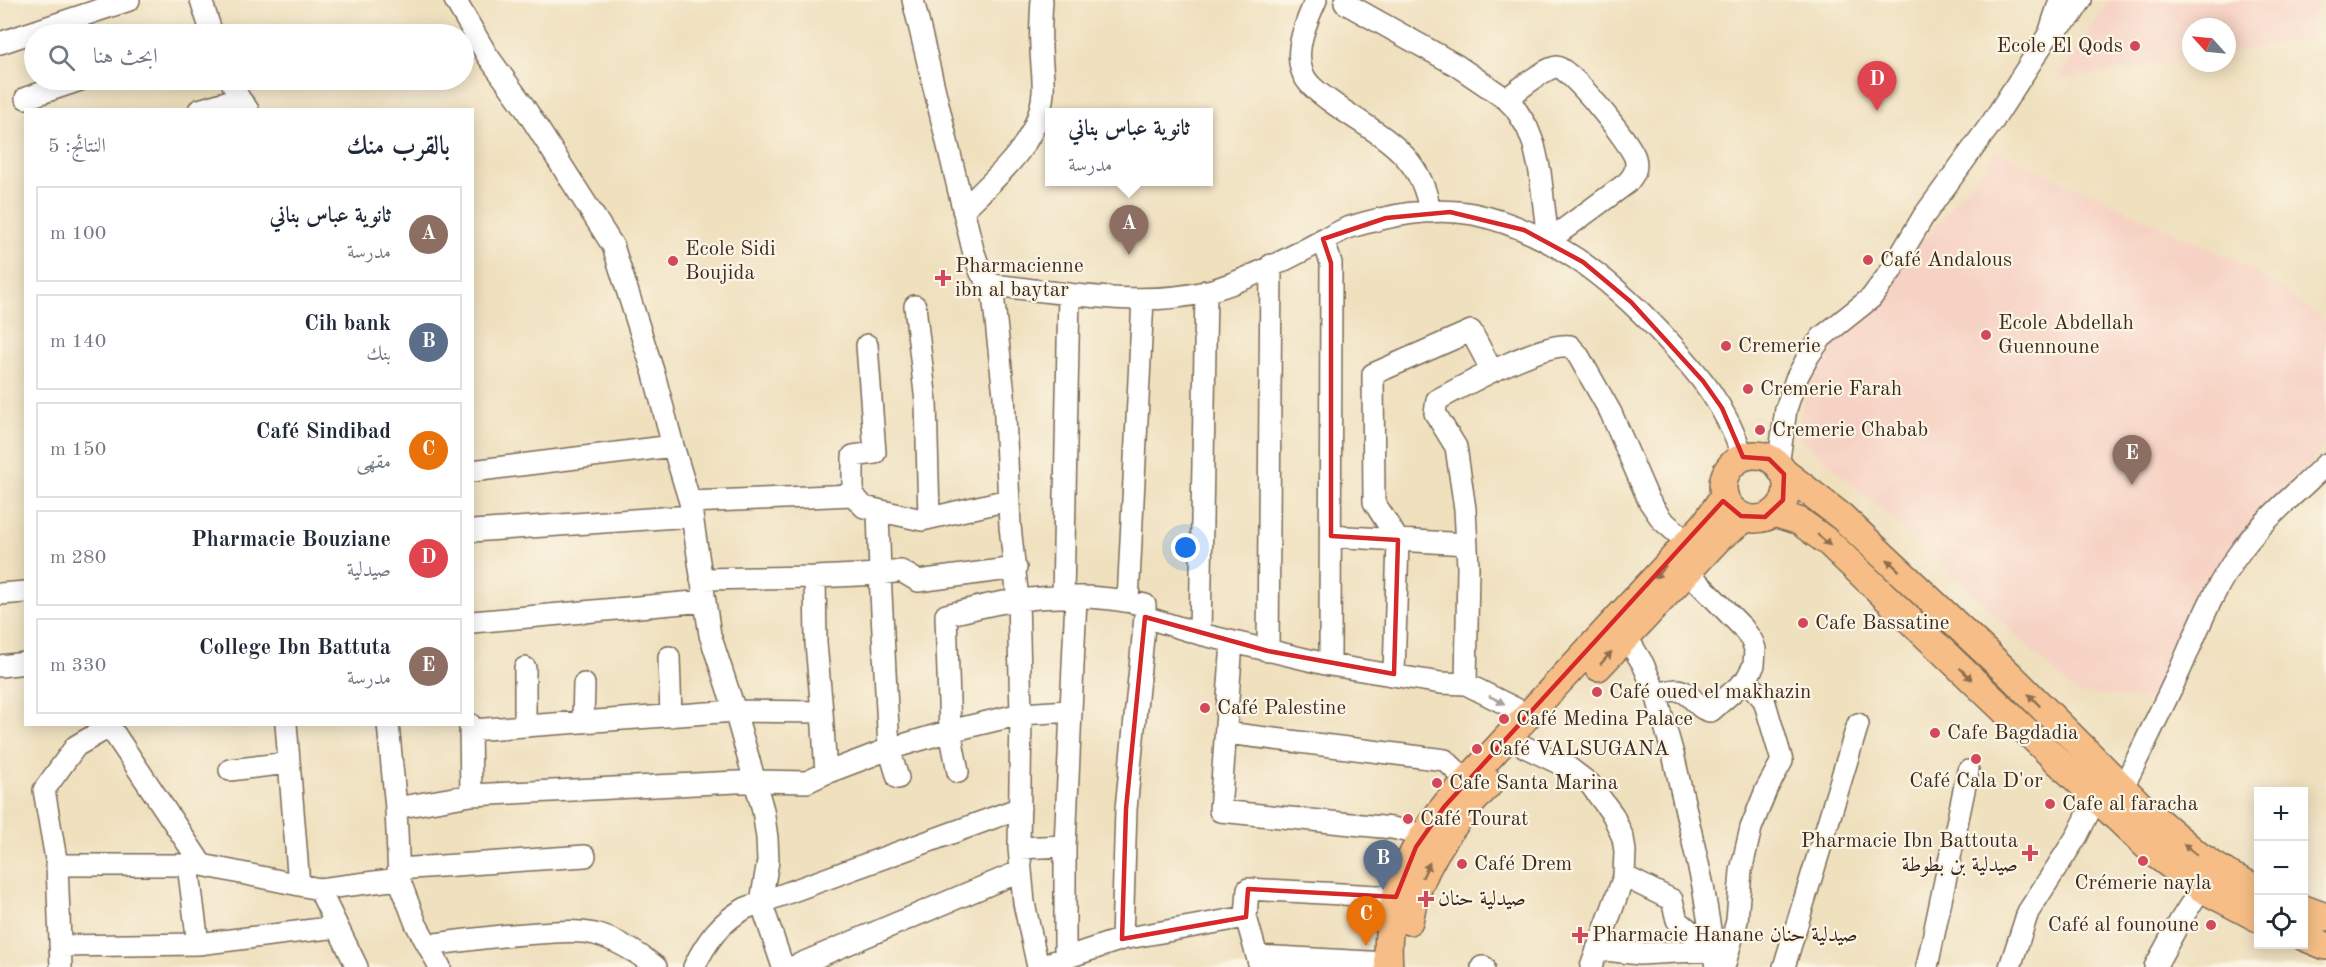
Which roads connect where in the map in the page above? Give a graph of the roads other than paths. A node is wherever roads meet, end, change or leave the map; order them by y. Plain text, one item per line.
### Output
1 (129, 0) edge
2 (201, 0) edge
3 (455, 0) edge
4 (899, 0) edge
5 (1042, 0) edge
6 (1316, 0) edge
7 (2060, 0) edge
8 (2080, 0) edge
9 (1344, 3) dead end
10 (915, 6) edge
11 (57, 24) edge
12 (208, 24) edge
13 (469, 24) edge
14 (474, 33) edge
15 (2049, 34) junction
16 (24, 35) edge
17 (0, 43) edge
18 (52, 90) edge
19 (239, 96) edge
20 (26, 99) dead end
21 (1506, 99) junction
22 (205, 108) edge
23 (963, 210) junction
24 (1430, 212) junction
25 (1323, 239) junction
26 (1548, 241) junction
27 (1271, 265) junction
28 (992, 285) junction
29 (1206, 291) junction
30 (1069, 294) junction
31 (1143, 299) junction
32 (915, 306) dead end
33 (867, 345) dead end
34 (1492, 371) junction
35 (673, 446) junction
36 (1743, 458) junction
37 (2326, 464) edge
38 (1779, 468) junction
39 (474, 471) edge
40 (853, 495) junction
41 (1724, 496) junction
42 (1008, 500) junction
43 (691, 509) junction
44 (878, 510) junction
45 (1774, 513) junction
46 (929, 516) junction
47 (1746, 518) junction
48 (474, 531) edge
49 (1331, 536) junction
50 (1398, 540) junction
51 (1687, 542) junction
52 (1466, 544) junction
53 (1016, 568) junction
54 (1687, 571) junction
55 (880, 574) junction
56 (815, 578) junction
57 (701, 579) junction
58 (24, 592) edge
59 (0, 594) edge
60 (1070, 597) junction
61 (1018, 600) junction
62 (705, 601) junction
63 (1128, 601) junction
64 (1144, 617) junction
65 (474, 622) edge
66 (1200, 634) junction
67 (1626, 636) junction
68 (1232, 642) junction
69 (1268, 651) junction
70 (669, 657) dead end
71 (24, 663) edge
72 (1330, 665) junction
73 (0, 666) edge
74 (525, 668) dead end
75 (1394, 674) junction
76 (1746, 680) junction
77 (584, 684) dead end
78 (1466, 684) junction
79 (1656, 694) junction
80 (735, 711) junction
81 (1070, 711) junction
82 (822, 712) junction
83 (1021, 714) junction
84 (1528, 715) junction
85 (671, 716) junction
86 (583, 722) junction
87 (1858, 724) dead end
88 (108, 726) edge
89 (286, 726) edge
90 (388, 726) edge
91 (525, 726) junction
92 (471, 727) edge
93 (950, 731) junction
94 (1226, 732) junction
95 (1525, 747) junction
96 (889, 750) junction
97 (288, 763) junction
98 (230, 770) dead end
99 (1968, 771) dead end
100 (958, 772) dead end
101 (826, 773) junction
102 (898, 778) dead end
103 (757, 781) junction
104 (1467, 781) junction
105 (2122, 789) junction
106 (471, 795) junction
107 (2096, 798) junction
108 (396, 808) junction
109 (1020, 808) junction
110 (1424, 836) junction
111 (1065, 846) junction
112 (1019, 848) junction
113 (585, 856) dead end
114 (57, 865) junction
115 (195, 865) junction
116 (1021, 871) junction
117 (398, 874) junction
118 (1624, 876) junction
119 (2254, 886) edge
120 (309, 887) junction
121 (2201, 888) junction
122 (1395, 897) junction
123 (761, 903) junction
124 (2308, 910) edge
125 (2254, 915) edge
126 (1246, 917) junction
127 (2326, 917) edge
128 (337, 927) junction
129 (1122, 939) junction
130 (2308, 939) edge
131 (198, 944) junction
132 (428, 945) junction
133 (60, 946) junction
134 (2326, 946) edge
135 (1065, 958) junction
136 (1594, 958) edge
137 (1258, 961) edge
138 (1718, 962) edge
139 (1395, 966) edge
140 (61, 967) edge
141 (357, 967) edge
142 (440, 967) edge
143 (656, 967) edge
144 (694, 967) edge
145 (783, 967) edge
146 (793, 967) edge
147 (1037, 967) edge
148 (1784, 967) edge
149 (1927, 967) edge
150 (2010, 967) edge
151 (2155, 967) edge

1 - 11 street
2 - 12 street
3 - 13 street
4 - 10 street
5 - 23 street
6 - 24 street
7 - 15 street
8 - 15 street
9 - 21 street
10 - 23 street
14 - 35 street
15 - 38 street
16 - 17 street
18 - 20 street
19 - 22 street
21 - 26 street
21 - 26 street
23 - 28 street
24 - 25 street
24 - 26 street
25 - 27 street
25 - 49 street
26 - 36 street
27 - 29 street
27 - 69 street
28 - 30 street
28 - 42 street
29 - 31 street
29 - 66 street
30 - 31 street
30 - 60 street
31 - 63 street
32 - 46 street
33 - 40 street
34 - 50 street
34 - 51 street
34 - 52 street
35 - 39 street
35 - 43 street
36 - 38 main road
36 - 41 main road
37 - 105 street
38 - 45 main road
105 -> 38 main road
40 - 43 street
40 - 44 street
41 - 47 main road
41 - 51 main road
42 - 46 street
42 - 53 street
43 - 48 street
43 - 57 street
44 - 46 street
44 - 55 street
45 - 47 main road
45 -> 107 main road
47 - 54 main road
49 - 50 street
49 - 72 street
50 - 52 street
50 - 75 street
51 -> 84 main road
52 - 78 street
53 - 55 street
53 - 61 street
54 - 67 main road
54 - 76 street
55 - 56 street
55 - 96 street
56 - 57 street
56 - 82 street
57 - 62 street
58 - 59 street
60 - 61 street
60 - 63 street
60 - 81 street
61 - 83 street
61 - 93 street
62 - 65 street
62 - 80 street
63 - 64 street
64 - 66 street
64 - 129 street
66 - 68 street
67 - 79 street
95 -> 67 main road
68 - 69 street
68 - 94 street
69 - 72 street
70 - 85 street
71 - 73 street
72 - 75 street
74 - 91 street
75 - 78 street
76 - 79 street
76 - 138 street
77 - 86 street
78 -> 84 street
79 - 138 street
80 - 82 street
80 - 85 street
80 - 103 street
81 - 83 street
81 - 111 street
82 - 101 street
83 - 93 street
83 - 109 street
84 - 104 main road
85 - 86 street
86 - 91 street
87 - 148 street
88 - 114 street
88 - 115 street
89 - 97 street
90 - 108 street
91 - 92 street
92 - 106 street
93 - 96 street
93 - 100 street
94 - 104 street
94 - 110 street
95 - 118 street
139 -> 95 main road
96 - 101 street
96 - 102 street
97 - 98 street
97 - 120 street
99 - 149 street
101 - 103 street
103 - 106 street
103 - 123 street
104 - 110 main road
119 -> 105 main road
106 - 108 street
107 - 121 main road
107 - 150 street
108 - 117 street
109 - 112 street
109 - 123 street
110 - 122 main road
111 - 112 street
111 - 135 street
112 - 116 street
113 - 117 street
114 - 115 street
114 - 133 street
115 - 120 street
115 - 131 street
116 - 146 street
116 - 147 street
117 - 120 street
117 - 132 street
118 - 136 street
118 - 138 street
120 - 128 street
121 - 125 main road
121 - 151 street
122 - 126 street
122 - 139 main road
123 - 144 street
123 - 145 street
124 - 127 main road
126 - 129 street
126 - 137 street
128 - 131 street
128 - 141 street
129 - 135 street
130 - 134 main road
131 - 133 street
132 - 142 street
132 - 143 street
133 - 140 street
135 - 147 street
136 - 138 street
137 - 139 street

